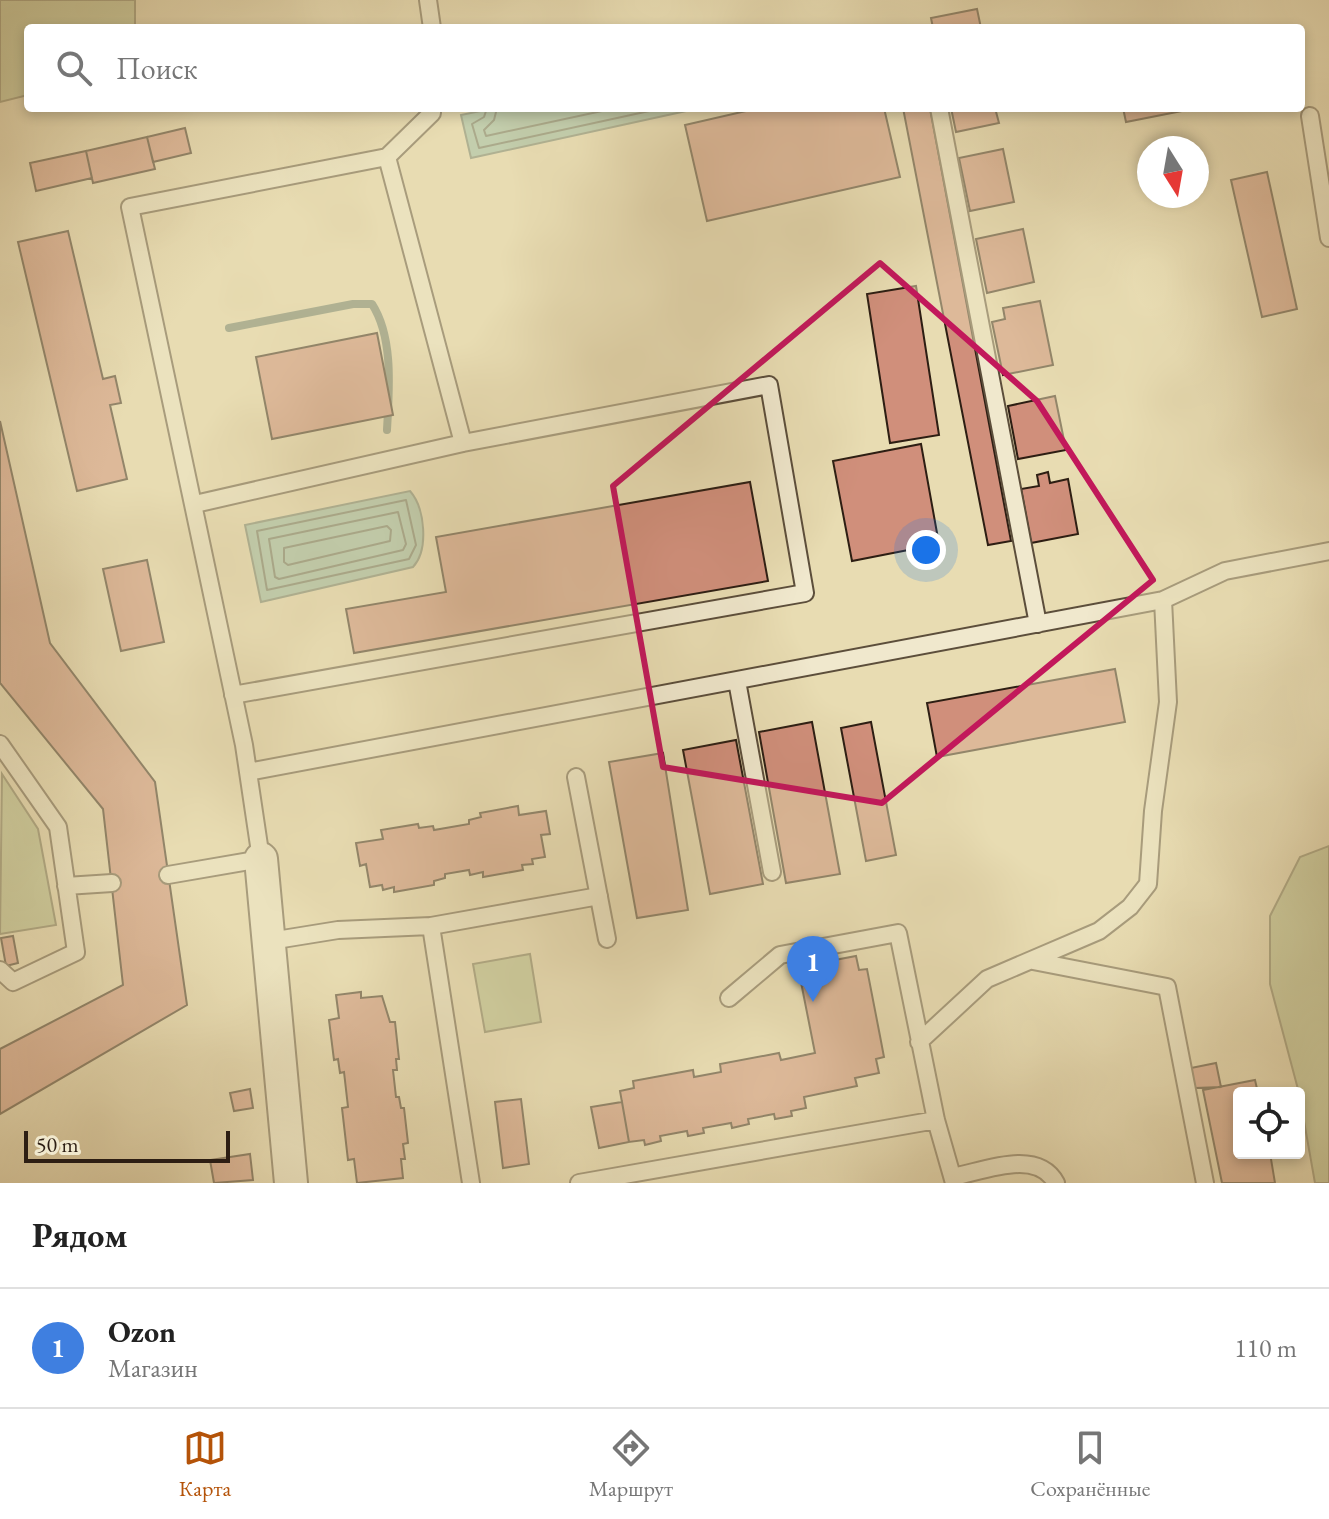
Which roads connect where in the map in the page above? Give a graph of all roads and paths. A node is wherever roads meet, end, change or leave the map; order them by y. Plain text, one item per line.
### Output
1 (428, 0) edge
2 (431, 24) edge
3 (432, 112) edge
4 (940, 112) edge
5 (1310, 116) dead end
6 (387, 157) junction
7 (1329, 238) edge
8 (463, 443) junction
9 (195, 504) junction
10 (1329, 551) edge
11 (1163, 600) junction
12 (1038, 624) junction
13 (737, 681) junction
14 (233, 695) junction
15 (0, 744) edge
16 (248, 772) junction
17 (576, 777) dead end
18 (261, 859) junction
19 (772, 872) dead end
20 (168, 875) dead end
21 (112, 883) dead end
22 (66, 886) junction
23 (599, 896) junction
24 (431, 926) junction
25 (607, 939) dead end
26 (270, 941) junction
27 (1032, 960) junction
28 (0, 970) edge
29 (729, 998) dead end
30 (919, 1042) junction
31 (936, 1120) junction
32 (954, 1180) edge
33 (291, 1183) edge
34 (471, 1183) edge
35 (579, 1183) edge
36 (1056, 1183) edge
37 (1205, 1183) edge

1 - 2 lane
3 - 6 lane
4 - 12 lane
5 - 7 lane
6 - 8 lane
6 - 9 lane
8 - 9 lane
8 - 14 lane
9 - 14 lane
10 - 11 lane
11 - 12 lane
11 - 27 lane
12 - 13 lane
13 - 16 lane
13 - 19 lane
14 - 16 lane
15 - 22 lane
16 - 18 lane
17 - 23 lane
18 - 20 lane
18 - 26 street
21 - 22 lane
22 - 28 lane
23 - 24 lane
23 - 25 lane
24 - 26 lane
24 - 34 lane
26 - 33 street
27 - 30 lane
27 - 37 lane
29 - 30 lane
30 - 31 lane
31 - 32 lane
31 - 35 lane
32 - 36 lane

